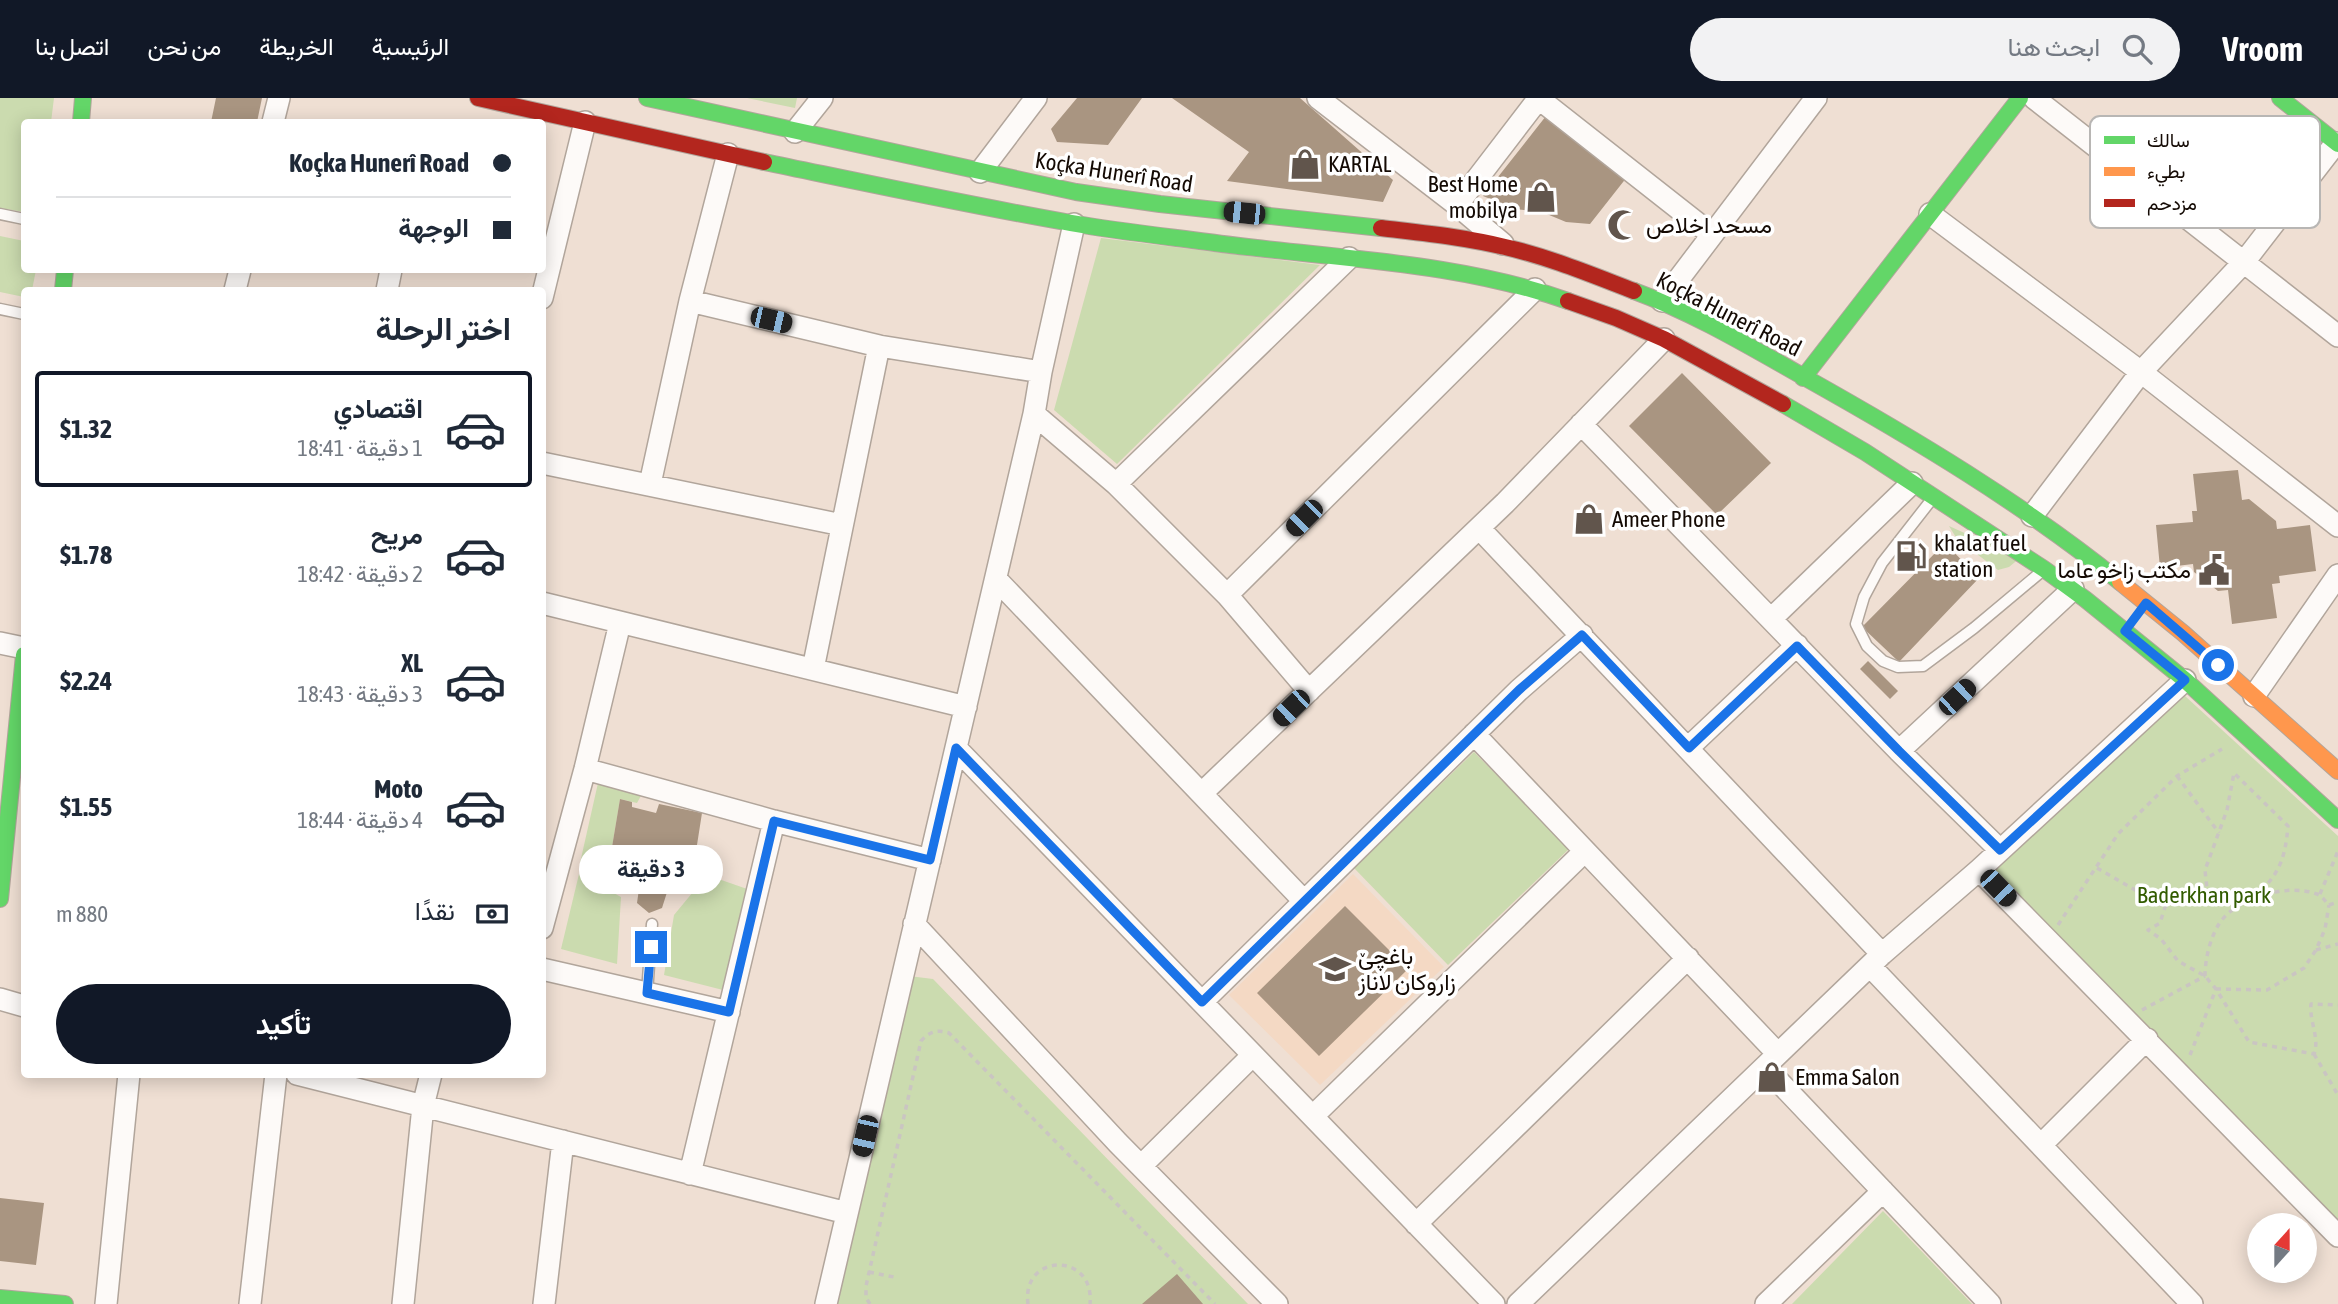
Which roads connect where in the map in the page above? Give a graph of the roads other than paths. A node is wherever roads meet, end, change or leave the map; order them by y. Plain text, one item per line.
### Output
1 (83, 98) edge
2 (279, 98) edge
3 (478, 98) edge
4 (647, 98) edge
5 (822, 98) edge
6 (1036, 98) edge
7 (1318, 98) edge
8 (1539, 98) edge
9 (2020, 98) edge
10 (2034, 98) edge
11 (2280, 98) edge
12 (1808, 101) edge
13 (2302, 116) edge
14 (80, 119) edge
15 (274, 119) edge
16 (584, 122) junction
17 (2320, 130) edge
18 (795, 132) junction
19 (2090, 142) edge
20 (2337, 144) edge
21 (728, 154) junction
22 (2320, 166) edge
23 (980, 172) junction
24 (1457, 205) junction
25 (0, 214) edge
26 (1930, 214) junction
27 (21, 218) edge
28 (1074, 224) junction
29 (2200, 228) edge
30 (2271, 228) edge
31 (1711, 234) junction
32 (549, 243) edge
33 (1506, 247) junction
34 (1349, 258) junction
35 (2244, 262) junction
36 (546, 267) edge
37 (1535, 289) junction
38 (690, 301) junction
39 (1662, 302) junction
40 (0, 309) edge
41 (21, 313) edge
42 (2338, 336) edge
43 (1664, 339) junction
44 (879, 346) junction
45 (1041, 372) junction
46 (2141, 372) junction
47 (1803, 378) junction
48 (1034, 414) junction
49 (1581, 424) junction
50 (546, 464) edge
51 (1912, 483) junction
52 (650, 484) junction
53 (1116, 484) junction
54 (1934, 496) junction
55 (2032, 516) junction
56 (842, 525) junction
57 (2338, 526) edge
58 (1479, 528) junction
59 (2044, 569) junction
60 (2338, 575) edge
61 (996, 579) junction
62 (2073, 589) junction
63 (1227, 595) junction
64 (546, 604) edge
65 (2136, 617) junction
66 (1770, 619) junction
67 (620, 623) junction
68 (1582, 635) junction
69 (0, 643) edge
70 (1797, 646) junction
71 (21, 647) edge
72 (813, 669) junction
73 (2185, 680) junction
74 (1309, 691) junction
75 (2254, 696) junction
76 (965, 707) junction
77 (21, 718) edge
78 (1474, 734) junction
79 (956, 748) junction
80 (1689, 748) junction
81 (1899, 751) junction
82 (585, 769) junction
83 (2338, 771) edge
84 (1202, 793) junction
85 (2338, 820) edge
86 (774, 821) junction
87 (15, 845) edge
88 (2000, 850) junction
89 (1585, 851) junction
90 (930, 860) junction
91 (1979, 870) junction
92 (0, 899) edge
93 (1304, 901) junction
94 (546, 913) edge
95 (652, 924) dead end
96 (914, 924) junction
97 (1688, 958) junction
98 (1876, 960) junction
99 (546, 970) edge
100 (647, 993) junction
101 (0, 999) edge
102 (1202, 1002) junction
103 (21, 1005) edge
104 (729, 1012) junction
105 (2147, 1039) junction
106 (1253, 1055) junction
107 (1771, 1061) junction
108 (129, 1078) edge
109 (276, 1078) edge
110 (313, 1078) edge
111 (429, 1078) edge
112 (423, 1106) junction
113 (1313, 1116) junction
114 (563, 1142) junction
115 (2041, 1145) junction
116 (1141, 1166) junction
117 (690, 1174) junction
118 (1883, 1191) junction
119 (847, 1213) junction
120 (1416, 1224) junction
121 (2338, 1236) edge
122 (0, 1298) edge
123 (1521, 1303) edge
124 (65, 1304) edge
125 (106, 1304) edge
126 (250, 1304) edge
127 (403, 1304) edge
128 (544, 1304) edge
129 (825, 1304) edge
130 (1277, 1304) edge
131 (1494, 1304) edge
132 (1766, 1304) edge
133 (1990, 1304) edge
134 (2192, 1304) edge

1 - 14 main road
2 - 15 street
3 - 16 main road
4 - 18 main road, Koçka Hunerî Road
5 - 18 street
6 - 23 street
7 - 24 street
8 - 24 street
8 - 31 street
9 - 26 main road
10 - 19 street
11 - 13 main road
12 - 31 street
16 - 21 main road
16 - 32 street
17 - 20 main road
18 - 23 main road, Koçka Hunerî Road
20 - 22 street
21 - 28 main road
21 - 38 street
23 - 33 main road, Koçka Hunerî Road
24 - 33 street
25 - 27 lane
26 - 46 street
26 - 47 main road
28 - 34 main road
28 - 45 street
29 - 35 street
30 - 35 street
31 - 39 street
32 - 36 street
33 - 39 main road, Koçka Hunerî Road
34 - 37 main road
34 - 53 street
35 - 42 street
35 - 46 street
37 - 43 main road
37 - 63 street
38 - 44 street
38 - 52 street
39 - 47 main road, Koçka Hunerî Road
40 - 41 lane
43 - 49 street
43 - 51 main road
44 - 45 street
44 - 56 street
45 - 48 street
46 - 55 street
46 - 57 street
47 - 55 main road, Koçka Hunerî Road
48 - 53 street
48 - 61 street
49 - 58 street
49 - 66 street
50 - 52 street
51 - 54 main road
51 - 66 street
52 - 56 street
53 - 63 street
54 - 59 main road
54 - 59 lane
55 - 65 main road, Koçka Hunerî Road
56 - 72 street
58 - 68 street
58 - 74 street
59 - 62 main road
60 - 75 street
61 - 76 street
61 - 84 street
62 - 65 main road
62 - 81 street
63 - 74 street
64 - 67 street
65 - 73 main road
65 - 75 main road, Koçka Hunerî Road
66 - 70 street
67 - 72 street
67 - 82 street
68 - 78 street
68 - 80 street
69 - 71 street
70 - 80 street
70 - 81 street
72 - 76 street
73 - 85 main road
73 - 88 street
74 - 84 street
75 - 83 main road, Koçka Hunerî Road
76 - 79 street
77 - 87 main road
78 - 89 street
78 - 93 street
79 - 90 street
79 - 102 street
80 - 98 street
81 - 88 street
82 - 86 street
82 - 94 street
84 - 93 street
86 - 90 street
86 - 104 street
87 - 92 main road
88 - 91 street
89 - 97 street
89 - 113 street
90 - 96 street
91 - 98 street
91 - 105 street
93 - 102 street
95 - 100 lane
96 - 116 street
96 - 119 street
97 - 107 street
97 - 120 street
98 - 107 street
98 - 115 street
99 - 100 street
100 - 104 street
101 - 103 street
102 - 106 street
104 - 117 street
105 - 115 street
105 - 121 street
106 - 113 street
106 - 116 street
107 - 118 street
107 - 123 street
108 - 125 street
109 - 126 street
110 - 112 street
111 - 112 street
112 - 114 street
112 - 127 street
113 - 120 street
114 - 117 street
114 - 128 street
115 - 134 street
116 - 130 street
117 - 119 street
118 - 132 street
118 - 133 street
119 - 129 street
120 - 131 street
122 - 124 main road

